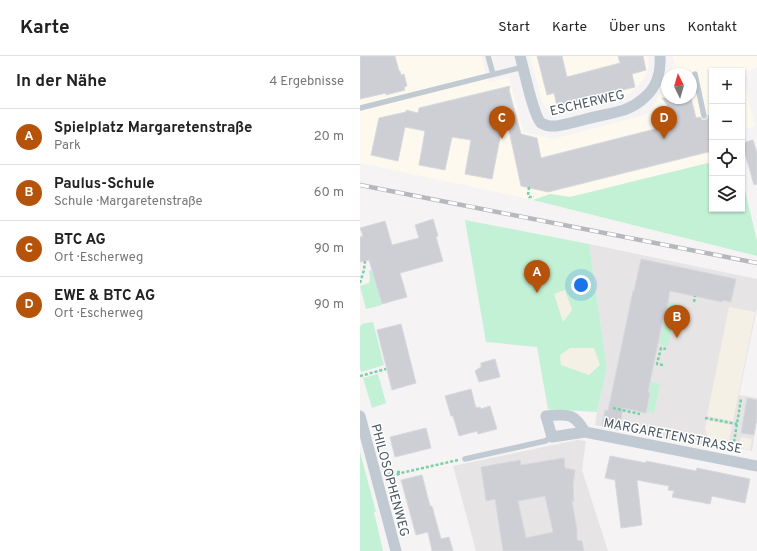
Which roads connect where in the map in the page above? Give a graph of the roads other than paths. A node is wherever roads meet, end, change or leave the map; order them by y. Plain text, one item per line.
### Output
1 (488, 56) edge
2 (660, 60) edge
3 (522, 61) edge
4 (492, 74) junction
5 (697, 83) edge
6 (360, 108) edge
7 (704, 116) dead end
8 (360, 416) edge
9 (584, 432) junction
10 (552, 437) junction
11 (465, 459) road end
12 (757, 466) edge
13 (396, 551) edge

1 - 4 lane
2 - 3 street, ESCHERWEG
3 - 4 lane
4 - 6 lane
5 - 7 lane
8 - 13 street, PHILOSOPHENWEG
9 - 10 street, MARGARETENSTRASSE
9 - 10 street, MARGARETENSTRASSE
9 - 12 street, MARGARETENSTRASSE
10 - 11 lane

